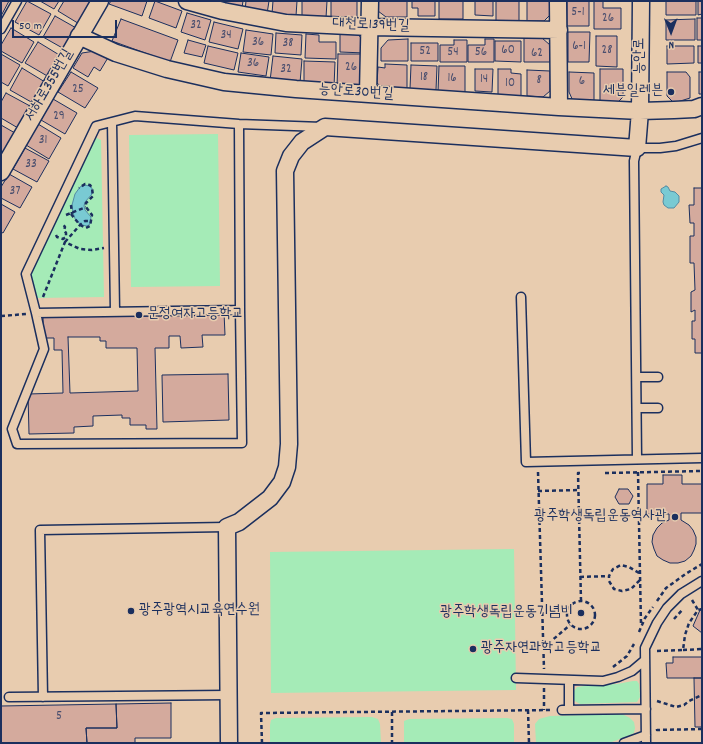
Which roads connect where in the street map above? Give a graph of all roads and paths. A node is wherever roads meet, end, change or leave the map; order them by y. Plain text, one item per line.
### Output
1 (17, 1) edge
2 (100, 1) edge
3 (187, 1) edge
4 (370, 1) edge
5 (558, 1) edge
6 (641, 1) edge
7 (369, 27) junction
8 (1, 29) edge
9 (558, 30) junction
10 (79, 36) junction
11 (368, 94) junction
12 (702, 106) edge
13 (559, 107) junction
14 (640, 111) junction
15 (112, 122) junction
16 (239, 124) junction
17 (325, 127) junction
18 (702, 138) edge
19 (637, 148) junction
20 (1, 172) edge
21 (77, 190) dead end
22 (85, 207) junction
23 (92, 221) junction
24 (80, 225) junction
25 (65, 242) junction
26 (114, 246) junction
27 (522, 297) dead end
28 (240, 310) junction
29 (115, 311) junction
30 (36, 313) junction
31 (1, 316) edge
32 (637, 377) junction
33 (658, 377) dead end
34 (637, 408) junction
35 (658, 408) dead end
36 (702, 458) edge
37 (637, 459) junction
38 (537, 462) junction
39 (702, 471) edge
40 (638, 472) junction
41 (586, 473) dead end
42 (601, 473) dead end
43 (579, 490) junction
44 (538, 491) junction
45 (227, 528) junction
46 (702, 564) edge
47 (640, 574) junction
48 (609, 576) junction
49 (580, 577) junction
50 (640, 580) junction
51 (702, 581) edge
52 (697, 597) dead end
53 (692, 600) junction
54 (581, 601) junction
55 (702, 609) edge
56 (698, 610) junction
57 (671, 623) dead end
58 (570, 625) junction
59 (641, 627) junction
60 (657, 646) dead end
61 (543, 649) junction
62 (702, 649) edge
63 (683, 650) junction
64 (657, 651) junction
65 (657, 658) dead end
66 (645, 660) junction
67 (607, 668) dead end
68 (544, 672) dead end
69 (516, 678) dead end
70 (569, 680) junction
71 (657, 694) dead end
72 (229, 695) junction
73 (702, 695) edge
74 (9, 697) dead end
75 (43, 697) junction
76 (657, 701) junction
77 (657, 708) dead end
78 (646, 709) junction
79 (528, 710) junction
80 (566, 710) junction
81 (392, 712) junction
82 (657, 723) dead end
83 (702, 729) edge
84 (646, 739) edge
85 (229, 743) edge
86 (262, 743) edge
87 (392, 743) edge
88 (528, 743) edge
89 (624, 743) edge

1 - 8 lane
2 - 10 street, 서하로355번길
3 - 7 street, 대천로139번길
4 - 7 street
5 - 9 street
6 - 14 street, 능안로
7 - 9 street, 대천로139번길
7 - 11 street
9 - 13 street
10 - 11 street, 능안로30번길
10 - 20 street, 서하로355번길
11 - 13 street, 능안로30번길
12 - 14 street, 능안로30번길
13 - 14 street, 능안로30번길
14 - 19 street, 능안로
15 - 16 lane
15 - 26 lane
15 - 30 lane
16 - 17 lane
16 - 28 lane
17 - 19 street
17 - 45 street
18 - 19 lane
19 - 32 lane
21 - 22 path
22 - 23 path
22 - 24 path
23 - 24 path
23 - 24 path
24 - 25 path
25 - 26 path
25 - 30 path
26 - 29 lane
27 - 38 lane
28 - 29 lane
28 - 30 lane
29 - 30 lane
30 - 31 path
32 - 33 lane
32 - 34 lane
34 - 35 lane
34 - 37 lane
36 - 37 lane
37 - 38 lane
38 - 44 path
39 - 40 path
40 - 42 path
40 - 47 path
41 - 43 path
43 - 44 path
43 - 49 path
44 - 61 path
45 - 72 street
45 - 75 lane
46 - 59 path
47 - 48 path
47 - 50 path
48 - 49 path
48 - 50 path
49 - 54 path
50 - 59 path
51 - 66 lane
52 - 53 path
53 - 56 path
53 - 57 path
54 - 58 path
54 - 58 path
55 - 56 path
56 - 63 path
58 - 61 path
59 - 67 path
60 - 64 path
61 - 68 path
62 - 63 path
63 - 64 path
64 - 65 path
66 - 70 lane
66 - 78 lane
69 - 70 lane
70 - 80 lane
71 - 76 path
72 - 75 lane
72 - 85 street
73 - 76 path
74 - 75 lane
76 - 77 path
78 - 80 lane
78 - 84 lane
79 - 80 path
79 - 81 path
79 - 88 path
81 - 86 path
81 - 87 path
82 - 83 path
84 - 89 lane

